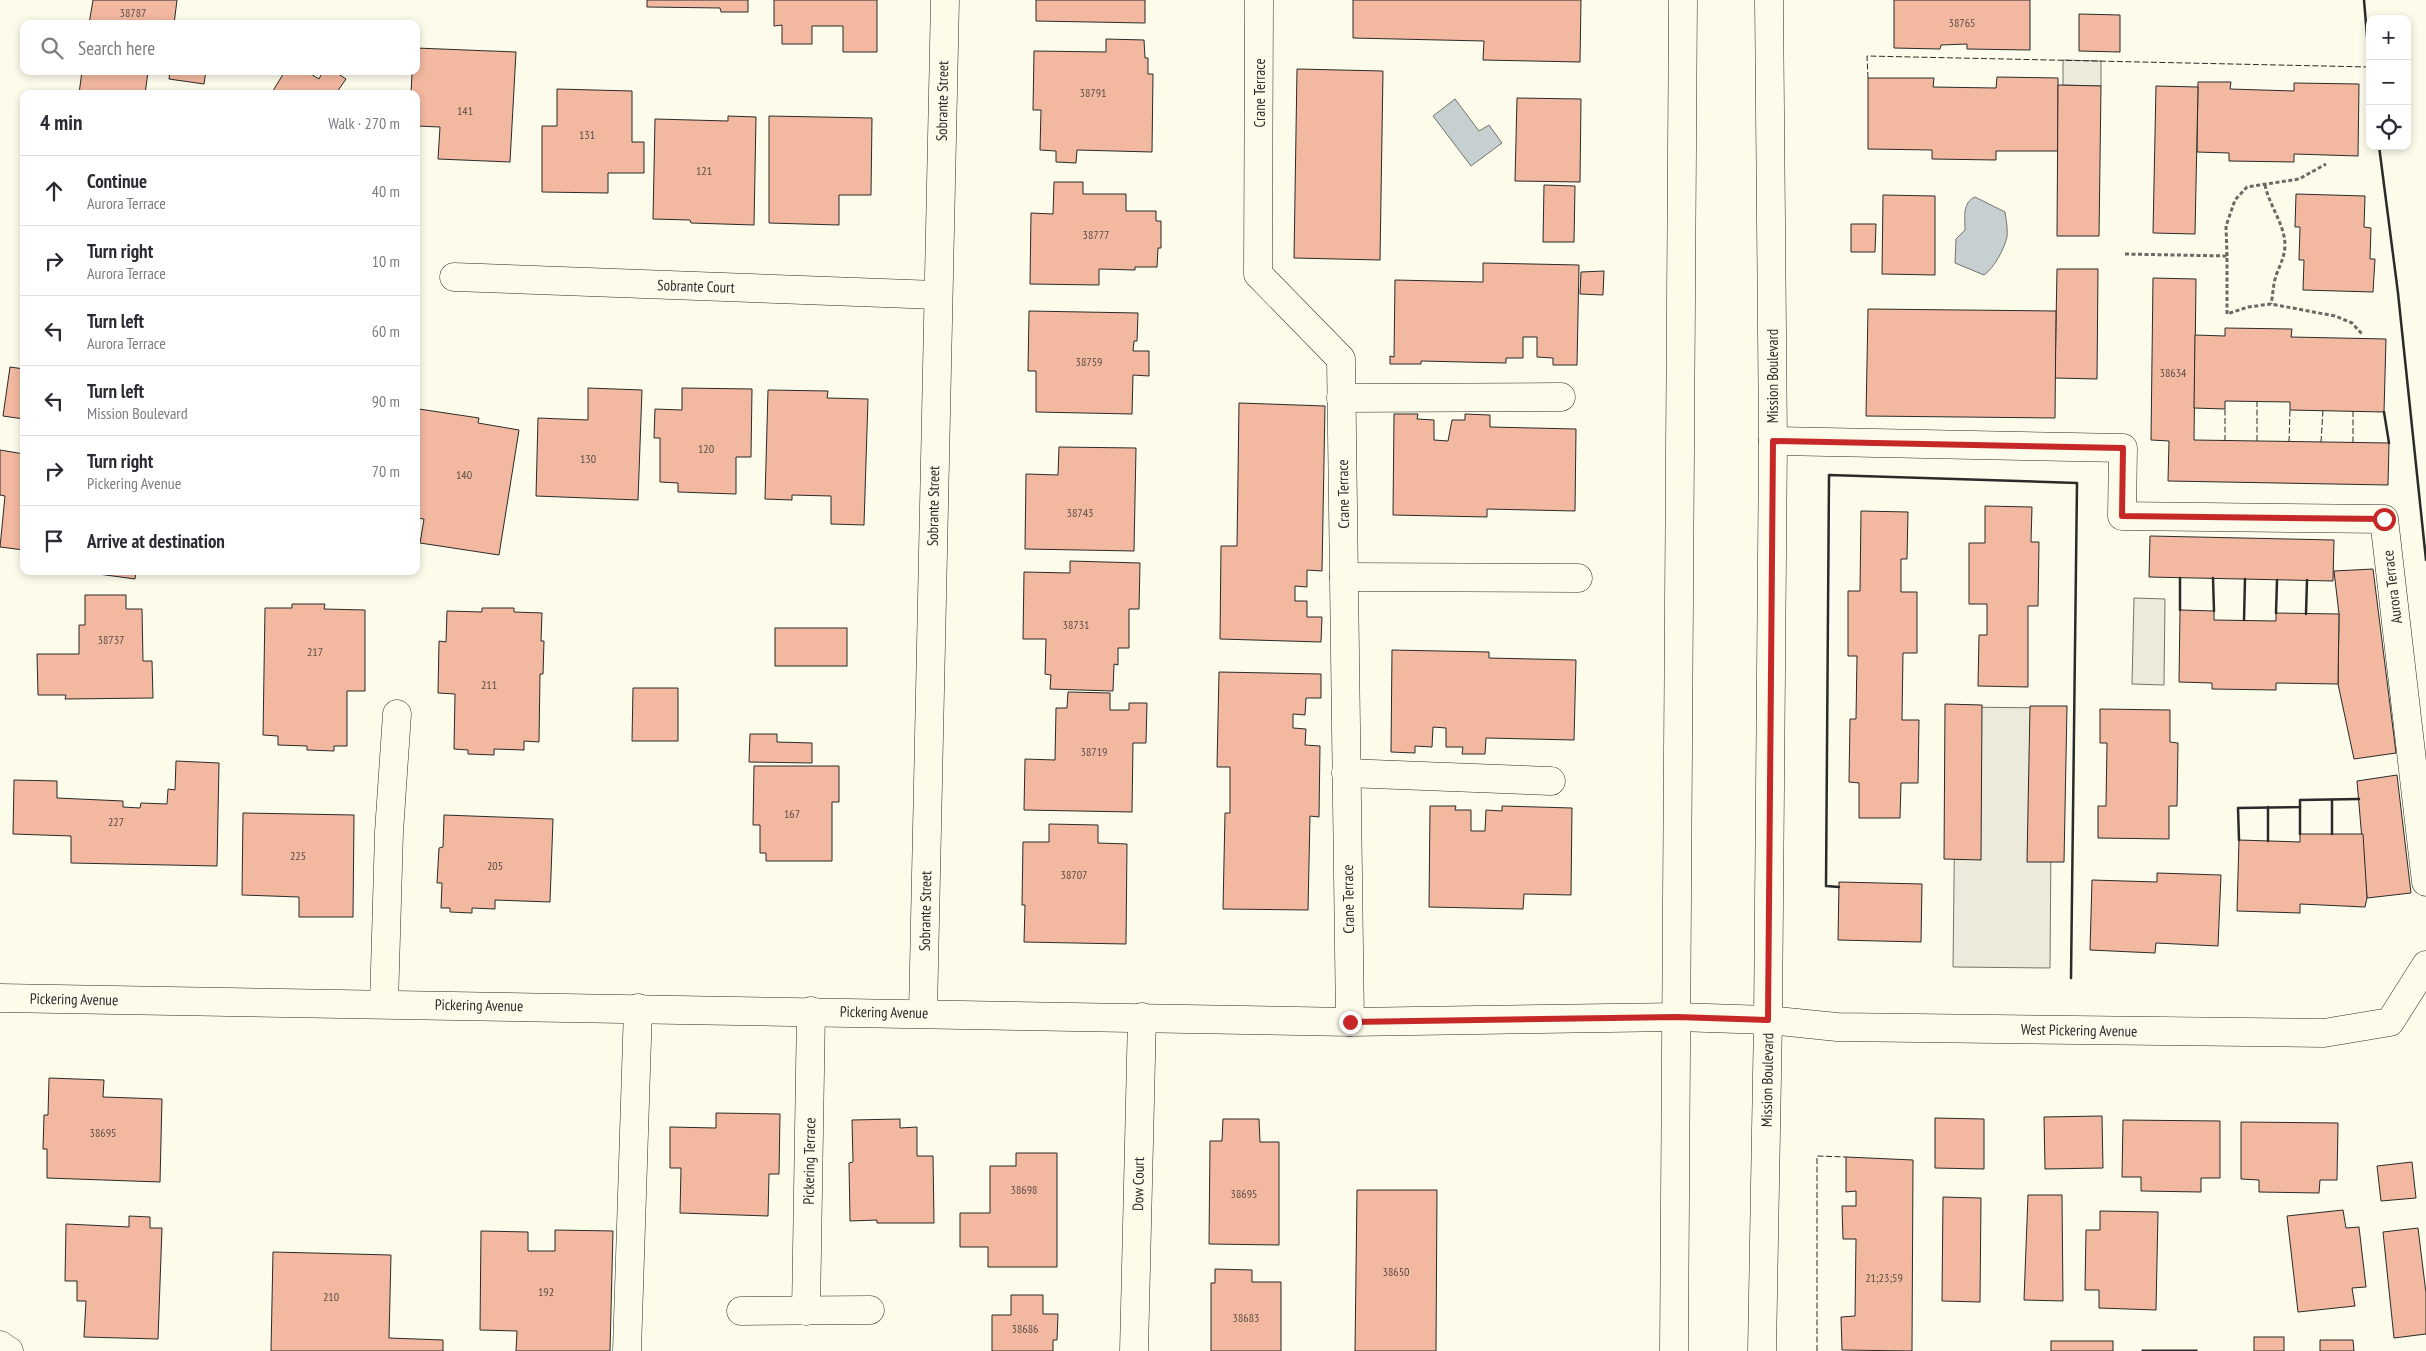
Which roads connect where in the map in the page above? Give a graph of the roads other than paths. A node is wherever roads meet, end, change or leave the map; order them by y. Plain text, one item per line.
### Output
1 (945, 0) edge
2 (1259, 0) edge
3 (1683, 0) edge
4 (1769, 0) edge
5 (454, 276) dead end
6 (937, 295) junction
7 (1560, 396) dead end
8 (1341, 398) junction
9 (1773, 441) junction
10 (1344, 577) junction
11 (1578, 578) dead end
12 (397, 714) dead end
13 (1346, 773) junction
14 (1551, 781) dead end
15 (2426, 882) edge
16 (2426, 964) edge
17 (0, 998) edge
18 (384, 1004) junction
19 (638, 1008) junction
20 (811, 1011) junction
21 (923, 1013) junction
22 (1142, 1017) junction
23 (1677, 1017) junction
24 (1768, 1020) junction
25 (1350, 1022) junction
26 (870, 1310) dead end
27 (742, 1311) dead end
28 (806, 1311) junction
29 (0, 1345) edge
30 (9, 1351) edge
31 (627, 1351) edge
32 (1134, 1351) edge
33 (1674, 1351) edge
34 (1762, 1351) edge

1 - 6 street, Sobrante Street
2 - 8 street, Crane Terrace
3 - 23 street
4 - 9 street, Mission Boulevard
5 - 6 street, Sobrante Court
6 - 21 street, Sobrante Street
7 - 8 street
8 - 10 street, Crane Terrace
9 - 15 street, Aurora Terrace
9 - 24 street, Mission Boulevard
10 - 11 street
10 - 13 street, Crane Terrace
12 - 18 street
13 - 14 street
13 - 25 street, Crane Terrace
16 - 24 street, West Pickering Avenue
17 - 18 street, Pickering Avenue
18 - 19 street, Pickering Avenue
19 - 20 street, Pickering Avenue
19 - 31 street
20 - 21 street, Pickering Avenue
20 - 28 street, Pickering Terrace
21 - 22 street, Pickering Avenue
22 - 25 street, Pickering Avenue
22 - 32 street, Dow Court
23 - 24 street, Pickering Avenue
23 - 25 street, Pickering Avenue
23 - 33 street
24 - 34 street, Mission Boulevard
26 - 28 street
27 - 28 street
29 - 30 street

